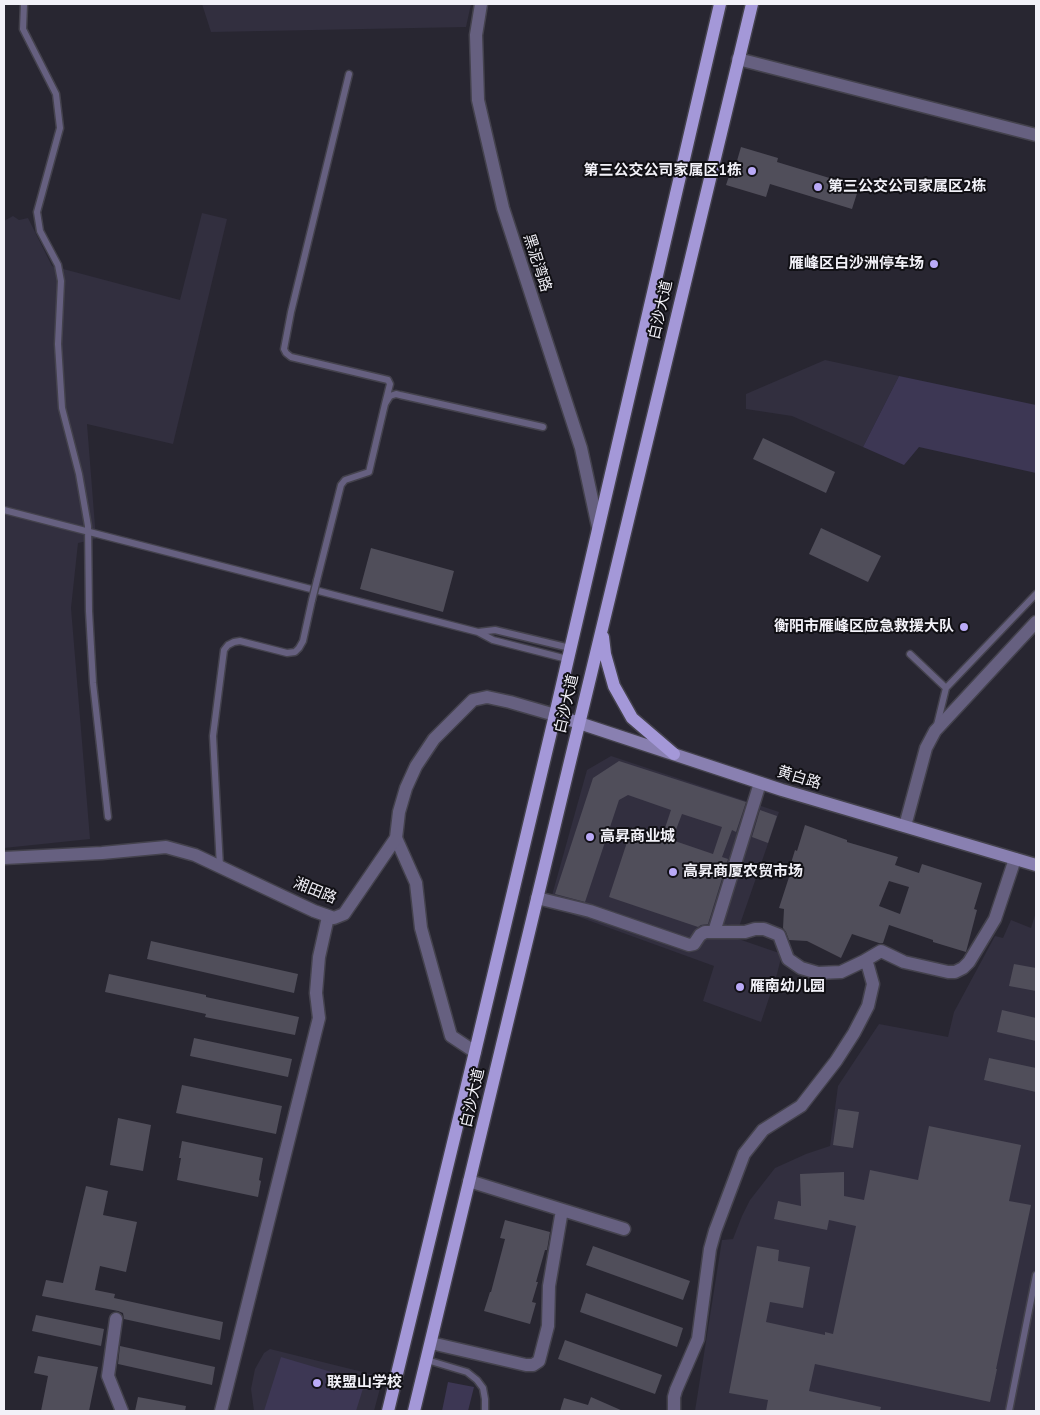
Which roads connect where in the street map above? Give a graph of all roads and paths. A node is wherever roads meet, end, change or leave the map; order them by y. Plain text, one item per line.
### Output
1 (24, 4) edge
2 (481, 4) edge
3 (720, 4) edge
4 (752, 4) edge
5 (738, 59) junction
6 (349, 74) dead end
7 (1036, 134) edge
8 (386, 404) junction
9 (543, 428) dead end
10 (4, 510) edge
11 (598, 527) junction
12 (88, 532) junction
13 (1036, 594) edge
14 (1036, 622) edge
15 (602, 628) junction
16 (478, 632) junction
17 (569, 654) junction
18 (910, 654) dead end
19 (946, 688) junction
20 (555, 715) junction
21 (579, 722) junction
22 (935, 731) junction
23 (674, 754) junction
24 (760, 782) junction
25 (108, 817) dead end
26 (905, 826) junction
27 (396, 838) junction
28 (4, 858) edge
29 (1015, 859) junction
30 (1036, 865) edge
31 (220, 867) junction
32 (537, 898) junction
33 (328, 917) junction
34 (714, 932) junction
35 (864, 962) junction
36 (475, 1052) junction
37 (469, 1181) junction
38 (562, 1210) junction
39 (624, 1229) dead end
40 (1036, 1275) edge
41 (116, 1319) dead end
42 (431, 1343) junction
43 (427, 1360) junction
44 (122, 1411) edge
45 (221, 1411) edge
46 (388, 1411) edge
47 (414, 1411) edge
48 (485, 1411) edge
49 (674, 1411) edge
50 (1009, 1411) edge

1 - 12 lane
2 - 11 street, 黑泥湾路
3 - 11 main road, 白沙大道
4 - 5 main road, 白沙大道
5 - 7 street
5 - 15 main road, 白沙大道
6 - 8 lane
8 - 9 lane
8 - 31 lane, bridge
10 - 12 lane
11 - 17 main road, 白沙大道
12 - 16 lane
12 - 25 lane
13 - 19 lane
14 - 22 street
15 - 21 main road, 白沙大道
15 - 23 main road
16 - 17 lane
16 - 17 lane
17 - 20 main road, 白沙大道
18 - 19 lane
19 - 22 lane
20 - 21 main road, 黄白路
20 - 27 street, 湘田路
20 - 36 main road, 白沙大道
21 - 23 main road, 黄白路
21 - 32 main road, 白沙大道
22 - 26 street
23 - 24 main road, 黄白路
24 - 26 main road, 黄白路
24 - 34 street
26 - 29 main road, 黄白路
27 - 33 street, 湘田路
27 - 36 street
28 - 31 street, 湘田路
29 - 30 main road, 黄白路
29 - 35 street
31 - 33 street, 湘田路
32 - 34 street
32 - 37 main road, 白沙大道
33 - 45 street
34 - 35 street
35 - 49 street
36 - 46 main road, 白沙大道
37 - 38 street
37 - 42 main road, 白沙大道
38 - 39 street
38 - 42 street
40 - 50 lane
41 - 44 street
42 - 43 main road, 白沙大道
43 - 47 main road, 白沙大道
43 - 48 lane

